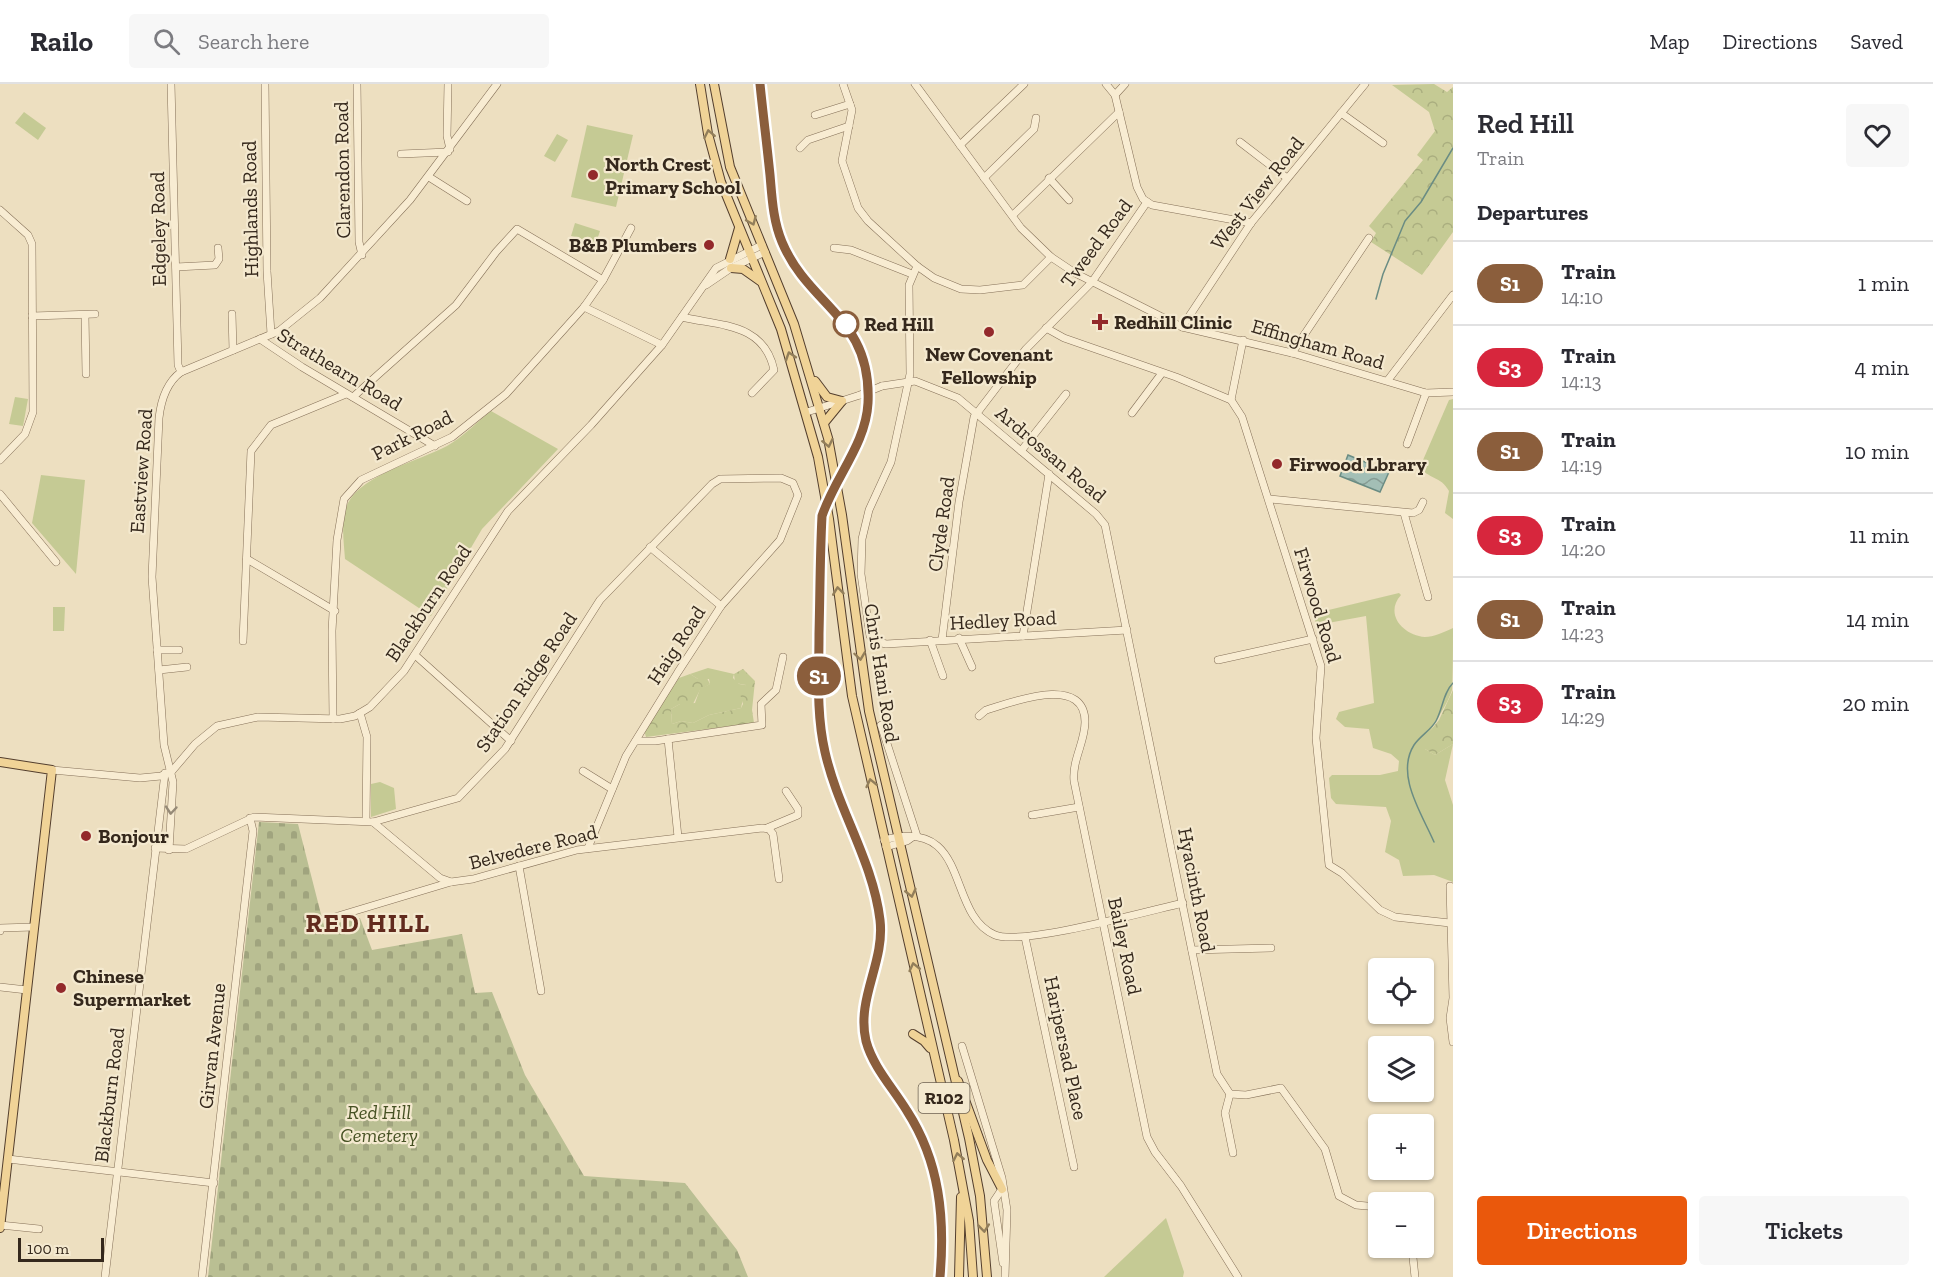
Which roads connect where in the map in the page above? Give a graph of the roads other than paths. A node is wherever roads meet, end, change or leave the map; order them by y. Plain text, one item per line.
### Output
1 (171, 84) edge
2 (265, 84) edge
3 (357, 84) edge
4 (448, 84) edge
5 (497, 84) edge
6 (700, 84) edge
7 (714, 84) edge
8 (843, 84) edge
9 (1024, 84) edge
10 (1106, 84) edge
11 (1125, 84) edge
12 (1365, 84) edge
13 (920, 86) edge
14 (1115, 95) junction
15 (850, 104) junction
16 (1119, 112) junction
17 (1341, 113) junction
18 (815, 115) dead end
19 (1036, 118) dead end
20 (849, 126) junction
21 (1240, 142) dead end
22 (1383, 143) dead end
23 (960, 145) junction
24 (800, 148) dead end
25 (449, 151) junction
26 (401, 154) dead end
27 (429, 177) junction
28 (984, 178) junction
29 (1049, 178) junction
30 (1287, 178) junction
31 (1069, 200) dead end
32 (467, 201) dead end
33 (1147, 202) junction
34 (0, 210) edge
35 (1015, 213) dead end
36 (1251, 223) junction
37 (739, 226) junction
38 (632, 228) dead end
39 (1368, 238) dead end
40 (218, 248) dead end
41 (834, 248) dead end
42 (764, 249) junction
43 (750, 254) junction
44 (362, 255) junction
45 (1051, 257) junction
46 (731, 263) junction
47 (917, 266) junction
48 (176, 267) junction
49 (912, 274) junction
50 (603, 280) junction
51 (1092, 282) junction
52 (763, 283) junction
53 (1453, 295) edge
54 (584, 306) junction
55 (94, 314) dead end
56 (232, 314) dead end
57 (85, 315) junction
58 (32, 316) junction
59 (682, 317) junction
60 (1182, 327) junction
61 (1046, 328) junction
62 (271, 334) junction
63 (260, 339) junction
64 (1243, 340) junction
65 (662, 345) junction
66 (233, 350) junction
67 (1292, 352) junction
68 (181, 372) junction
69 (1162, 373) junction
70 (86, 374) dead end
71 (811, 376) junction
72 (1388, 380) junction
73 (909, 381) junction
74 (1453, 392) edge
75 (752, 393) dead end
76 (1426, 393) junction
77 (1066, 394) dead end
78 (350, 395) junction
79 (1232, 400) junction
80 (842, 401) junction
81 (820, 408) junction
82 (807, 412) junction
83 (976, 413) junction
84 (1132, 413) dead end
85 (824, 423) junction
86 (1407, 444) dead end
87 (435, 446) junction
88 (1021, 451) junction
89 (0, 460) edge
90 (1049, 474) junction
91 (781, 478) joint
92 (0, 494) edge
93 (1269, 499) junction
94 (1423, 502) dead end
95 (1404, 513) junction
96 (650, 548) junction
97 (247, 559) junction
98 (56, 562) dead end
99 (1428, 597) dead end
100 (721, 606) junction
101 (335, 611) junction
102 (1127, 630) junction
103 (1023, 636) junction
104 (959, 638) junction
105 (1313, 639) junction
106 (930, 640) junction
107 (942, 640) junction
108 (243, 641) dead end
109 (157, 650) junction
110 (179, 650) dead end
111 (415, 655) junction
112 (783, 657) dead end
113 (1218, 660) dead end
114 (187, 667) dead end
115 (972, 667) dead end
116 (159, 670) junction
117 (943, 676) dead end
118 (360, 713) junction
119 (979, 716) dead end
120 (333, 719) junction
121 (881, 725) dead end
122 (668, 739) junction
123 (511, 741) junction
124 (636, 741) junction
125 (0, 762) edge
126 (22, 767) junction
127 (0, 769) edge
128 (52, 770) junction
129 (583, 771) dead end
130 (168, 773) junction
131 (50, 789) junction
132 (612, 789) junction
133 (786, 791) dead end
134 (1079, 807) junction
135 (1032, 815) dead end
136 (250, 818) junction
137 (370, 821) junction
138 (767, 828) junction
139 (916, 836) junction
140 (678, 837) junction
141 (898, 840) junction
142 (885, 843) junction
143 (155, 848) junction
144 (588, 848) junction
145 (169, 850) junction
146 (519, 866) junction
147 (779, 879) dead end
148 (450, 882) junction
149 (1450, 886) dead end
150 (1183, 903) junction
151 (328, 919) dead end
152 (1103, 921) junction
153 (1450, 923) junction
154 (34, 927) junction
155 (0, 931) edge
156 (1025, 937) junction
157 (1271, 948) dead end
158 (1192, 950) junction
159 (0, 987) edge
160 (27, 990) junction
161 (541, 991) dead end
162 (913, 1034) dead end
163 (1453, 1042) edge
164 (962, 1046) dead end
165 (933, 1051) junction
166 (952, 1070) junction
167 (1230, 1094) junction
168 (1233, 1153) dead end
169 (9, 1159) junction
170 (1074, 1167) dead end
171 (117, 1171) junction
172 (962, 1179) junction
173 (214, 1183) junction
174 (1002, 1189) junction
175 (1368, 1206) edge
176 (0, 1227) edge
177 (39, 1228) dead end
178 (1413, 1258) edge
179 (1005, 1268) junction
180 (105, 1277) edge
181 (202, 1277) edge
182 (959, 1277) edge
183 (973, 1277) edge
184 (987, 1277) edge
185 (1005, 1277) edge
186 (1238, 1277) edge
187 (1415, 1277) edge

1 - 48 street, Edgeley Road
2 - 62 street, Highlands Road
3 - 44 street, Clarendon Road
4 - 25 street
5 - 25 street
37 -> 6 main road, Chris Hani Road / R102
7 -> 42 main road, Chris Hani Road / R102
8 - 15 street
9 - 23 street
10 - 14 street
11 - 14 street
12 - 17 street, West View Road
13 - 23 street, Effingham Road
14 - 16 street
15 - 18 street
15 - 20 street
16 - 29 street
16 - 33 street
17 - 22 street
17 - 30 street, West View Road
19 - 28 street
20 - 24 street
20 - 47 street
21 - 30 street
23 - 28 street, Effingham Road
25 - 26 street
25 - 27 street
27 - 32 street
27 - 44 street
28 - 45 street, Effingham Road
29 - 31 street
29 - 35 street
30 - 36 street, West View Road
33 - 36 street
33 - 51 street, Tweed Road
34 - 58 street
36 - 60 street, West View Road
37 - 43 main road, Chris Hani Road / R102
37 - 46 main road
38 - 50 street, Park Road
39 - 67 street
40 - 48 street
41 - 49 street
42 - 43 street, Blackburn Road
42 - 71 main road, Chris Hani Road / R102
43 - 46 street, Blackburn Road
43 - 52 main road, Chris Hani Road / R102
44 - 62 street
45 - 47 street
45 - 51 street, Effingham Road
46 - 52 main road
46 - 59 street, Blackburn Road
47 - 49 street
48 - 68 street, Edgeley Road
49 - 73 street
50 - 54 street, Park Road
50 - 78 street
51 - 60 street, Effingham Road
51 - 61 street, Tweed Road
82 -> 52 main road, Chris Hani Road / R102
53 - 72 street
54 - 65 street
54 - 87 street, Park Road
55 - 57 street
56 - 66 street
57 - 58 street
57 - 70 street
58 - 89 street
59 - 65 street, Blackburn Road
59 - 75 street
60 - 64 street, Effingham Road
61 - 69 street
61 - 83 street, Tweed Road
62 - 63 street
63 - 66 street
63 - 78 street, Strathearn Road
64 - 67 street, Effingham Road
64 - 79 street
65 - 111 street, Blackburn Road
66 - 68 street
67 - 72 street, Effingham Road
68 - 109 street, Eastview Road
69 - 79 street
69 - 84 street
71 - 80 main road
71 - 81 main road, Chris Hani Road / R102
72 - 76 street, Effingham Road
73 - 80 street, Ardrossan Road, bridge
73 - 83 street, Ardrossan Road
73 - 106 street, Hedley Road
74 - 76 street, Effingham Road
76 - 86 street
77 - 88 street
78 - 87 street, Strathearn Road
78 - 97 street
79 - 93 street, Firwood Road
80 - 81 street, Ardrossan Road
80 - 85 main road
81 - 82 street, Ardrossan Road
81 - 85 main road, Chris Hani Road / R102
142 -> 82 main road, Chris Hani Road / R102
83 - 88 street, Ardrossan Road
83 - 107 street, Clyde Road
85 -> 141 main road, Chris Hani Road / R102
87 - 101 street, Park Road
88 - 90 street, Ardrossan Road
90 - 102 street, Ardrossan Road
90 - 103 street
91 - 96 street, Station Ridge Road
91 - 100 street, Haig Road
92 - 98 street
93 - 95 street
93 - 105 street, Firwood Road
94 - 95 street
95 - 99 street
96 - 100 street
96 - 123 street, Station Ridge Road
97 - 101 street
97 - 108 street
100 - 124 street, Haig Road
101 - 120 street, Park Road
102 - 103 street, Hedley Road
102 - 150 street, Hyacinth Road
103 - 104 street, Hedley Road
104 - 107 street, Hedley Road
104 - 115 street
105 - 113 street
105 - 153 street, Firwood Road
106 - 107 street, Hedley Road
106 - 117 street
109 - 110 street
109 - 116 street, Eastview Road
111 - 118 street, Blackburn Road
111 - 123 street
112 - 122 street
114 - 116 street
116 - 130 street, Eastview Road
118 - 120 street, Blackburn Road
118 - 137 street
119 - 134 street, Bailey Road
120 - 130 street, Blackburn Road
121 - 139 street
122 - 124 street
122 - 140 street
123 - 137 street, Station Ridge Road
124 - 132 street, Haig Road
125 - 126 main road
126 - 127 main road
126 - 128 main road
126 - 131 main road
128 - 130 street
128 - 131 main road
129 - 132 street
130 - 143 street, Blackburn Road
130 -> 145 street
131 - 154 main road
132 - 144 street, Haig Road
133 - 138 street, Belvedere Road
134 - 135 street
134 - 152 street, Bailey Road
136 - 137 street, Station Ridge Road
136 - 145 street, Station Ridge Road
136 - 173 street, Girvan Avenue
137 - 148 street
138 - 140 street, Belvedere Road
138 - 147 street
139 - 141 street
139 - 156 street
140 - 144 street, Belvedere Road
141 - 142 street
141 -> 166 main road, Chris Hani Road / R102
165 -> 142 main road, Chris Hani Road / R102
143 - 145 street, Station Ridge Road
143 - 171 street, Blackburn Road
144 - 146 street, Belvedere Road
146 - 148 street, Belvedere Road
146 - 161 street
148 - 151 street, Belvedere Road
149 - 153 street
150 - 152 street
150 - 158 street, Hyacinth Road
152 - 156 street
152 - 186 street, Bailey Road
153 - 163 street
154 - 155 street
154 - 160 main road
156 - 170 street, Haripersad Place
157 - 158 street
158 - 167 street, Hyacinth Road
159 - 160 street
160 - 169 main road
162 - 165 main road
164 - 174 street
172 -> 165 main road, Chris Hani Road / R102
166 - 174 main road
166 -> 184 main road, Chris Hani Road / R102
167 - 168 street
167 - 175 street
169 - 171 street
169 - 176 main road
171 - 173 street
171 - 180 street, Blackburn Road
172 - 182 main road
172 - 183 main road, Chris Hani Road / R102
173 - 181 street, Girvan Avenue
174 - 179 street
174 - 179 street
176 - 177 street
178 - 187 street
179 - 185 street

